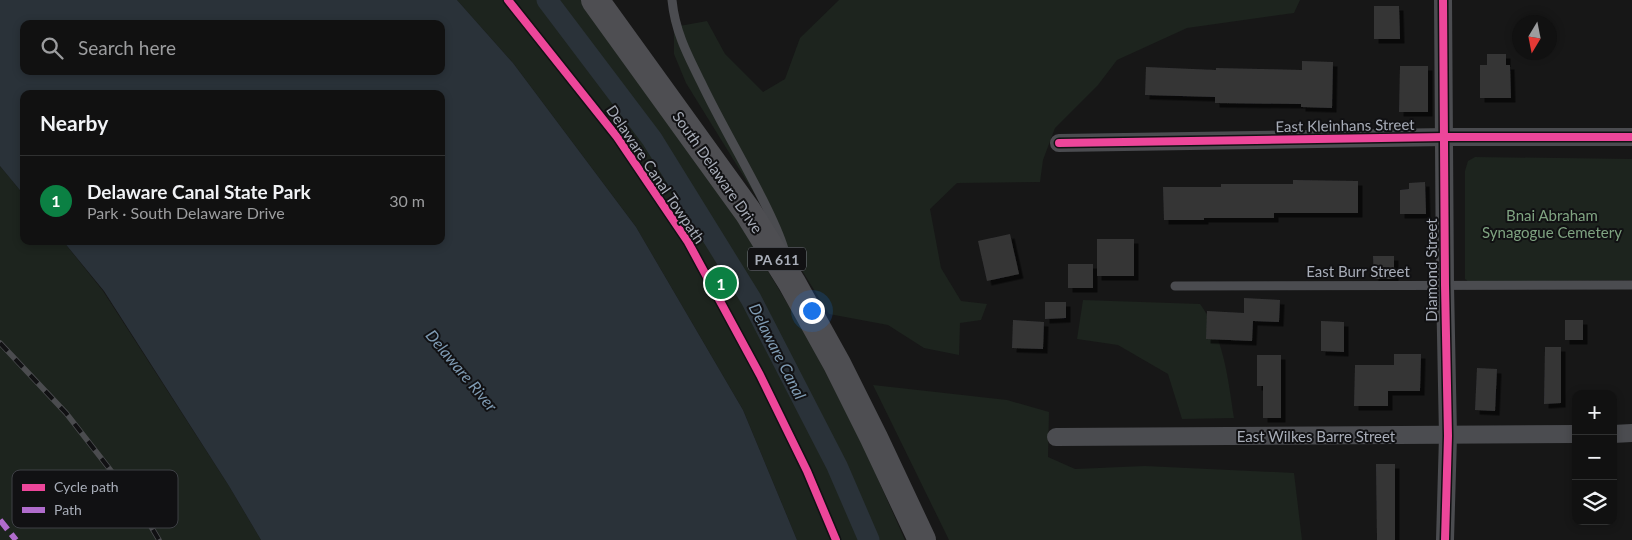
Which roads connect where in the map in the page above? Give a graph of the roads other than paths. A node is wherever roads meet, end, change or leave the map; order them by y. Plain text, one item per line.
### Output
1 (595, 0) edge
2 (672, 0) edge
3 (1443, 0) edge
4 (1445, 137) junction
5 (1632, 137) edge
6 (1059, 143) dead end
7 (792, 283) junction
8 (1444, 285) junction
9 (1632, 285) edge
10 (1175, 286) dead end
11 (1632, 433) edge
12 (1572, 434) edge
13 (1617, 434) edge
14 (1448, 436) junction
15 (1056, 437) dead end
16 (922, 540) edge
17 (1445, 540) edge

1 - 7 highway, South Delaware Drive / PA 611
2 - 7 lane
3 - 4 street, Diamond Street
4 - 5 street, East Kleinhans Street
4 - 6 street, East Kleinhans Street
4 - 8 street, Diamond Street
7 - 16 highway, South Delaware Drive / PA 611
8 - 9 lane, East Burr Street
8 - 10 lane, East Burr Street
8 - 14 street, Diamond Street
11 - 13 street
12 - 14 street, East Wilkes Barre Street
14 - 15 street, East Wilkes Barre Street
14 - 17 street, Diamond Street

